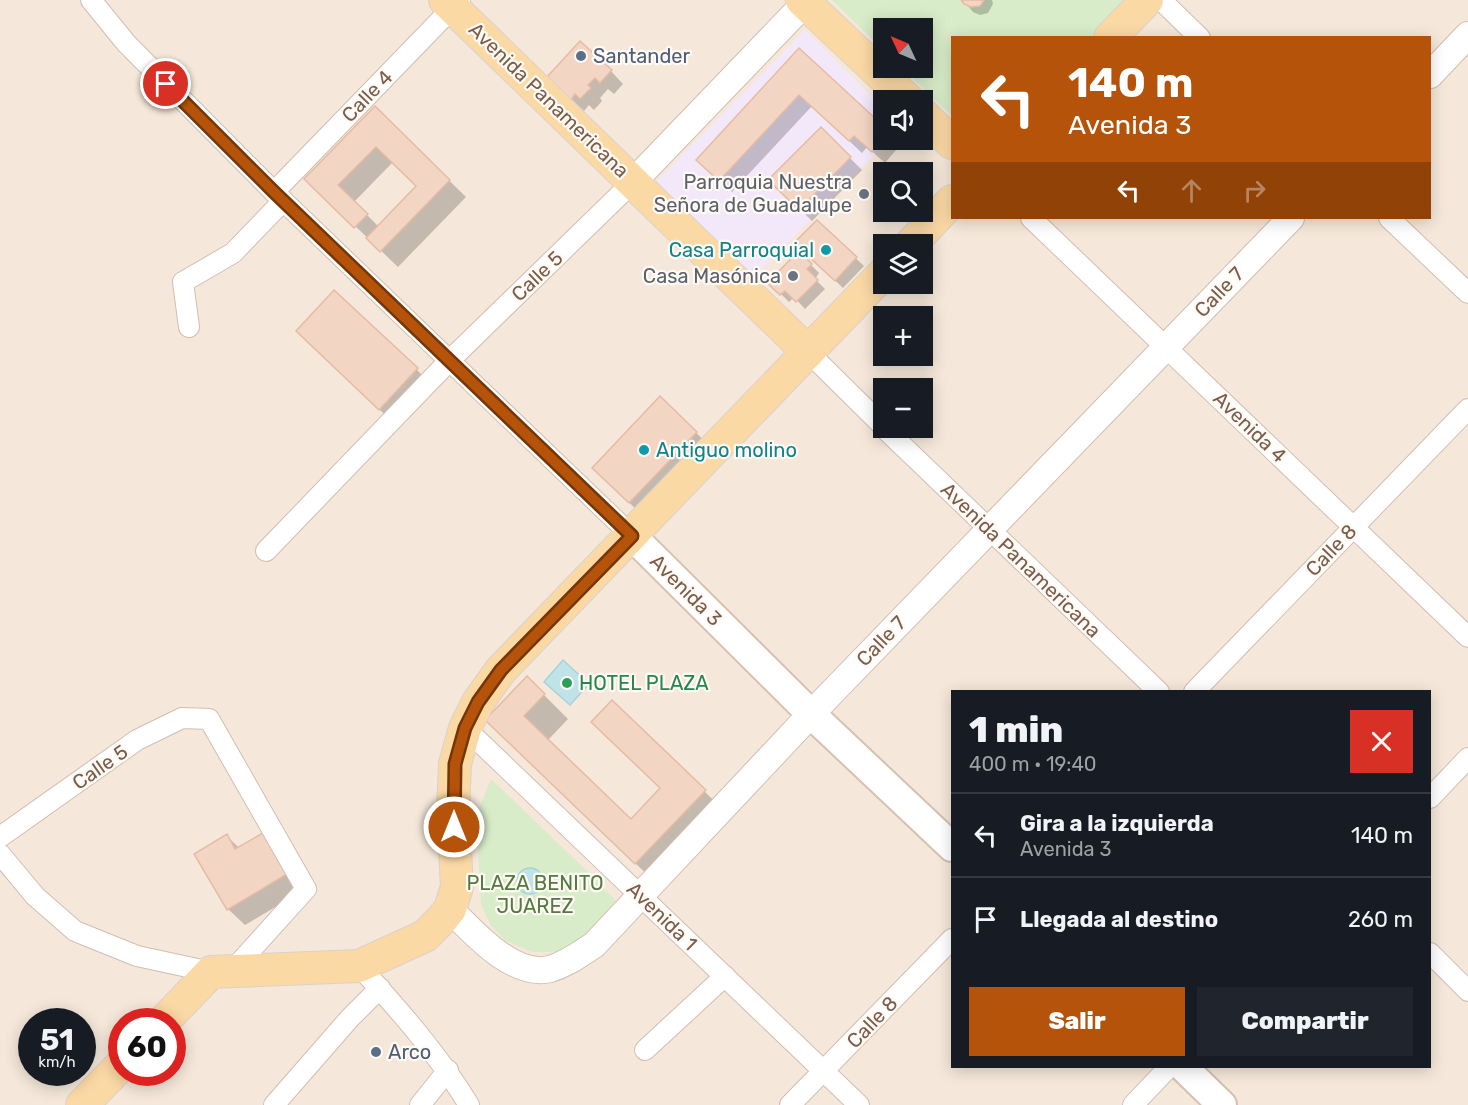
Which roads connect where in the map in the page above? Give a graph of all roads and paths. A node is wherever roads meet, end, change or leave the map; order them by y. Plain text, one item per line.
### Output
1 (1147, 0) edge
2 (1161, 0) edge
3 (805, 1) edge
4 (453, 2) edge
5 (97, 3) edge
6 (1468, 35) edge
7 (1112, 36) edge
8 (1198, 36) edge
9 (1431, 74) edge
10 (898, 90) edge
11 (933, 125) edge
12 (951, 142) edge
13 (633, 182) junction
14 (279, 197) junction
15 (951, 202) edge
16 (1032, 219) edge
17 (1290, 219) edge
18 (1390, 219) edge
19 (921, 234) edge
20 (873, 284) edge
21 (1468, 293) edge
22 (189, 327) dead end
23 (1167, 346) junction
24 (807, 352) junction
25 (450, 360) junction
26 (1468, 409) edge
27 (873, 416) edge
28 (895, 438) edge
29 (1353, 527) junction
30 (989, 530) junction
31 (632, 536) junction
32 (266, 551) dead end
33 (1468, 637) edge
34 (1157, 690) edge
35 (1196, 690) edge
36 (811, 714) junction
37 (465, 728) junction
38 (1468, 759) edge
39 (1431, 797) edge
40 (0, 837) edge
41 (951, 846) edge
42 (0, 854) edge
43 (640, 895) junction
44 (450, 909) junction
45 (951, 940) edge
46 (1431, 954) edge
47 (222, 972) junction
48 (725, 976) junction
49 (369, 977) junction
50 (1468, 991) edge
51 (180, 1008) edge
52 (645, 1050) dead end
53 (1168, 1068) edge
54 (1184, 1068) edge
55 (448, 1070) junction
56 (824, 1071) junction
57 (108, 1079) edge
58 (82, 1105) edge
59 (274, 1105) edge
60 (420, 1105) edge
61 (470, 1105) edge
62 (790, 1105) edge
63 (859, 1105) edge
64 (1133, 1105) edge
65 (1222, 1105) edge

1 - 7 main road
2 - 8 street
3 - 10 main road
3 - 13 street, Calle 5
4 - 13 main road, Avenida Panamericana
4 - 14 street, Calle 4
5 - 14 street, Avenida 3
6 - 9 street
11 - 12 main road
13 - 24 main road, Avenida Panamericana
13 - 25 street, Calle 5
14 - 22 street, Calle 4
14 - 25 street, Avenida 3
15 - 19 main road
16 - 23 street, Avenida 4
17 - 23 street, Calle 7
18 - 21 street
20 - 24 main road
23 - 29 street, Avenida 4
23 - 30 street, Calle 7
24 - 27 street, Avenida Panamericana
24 - 31 main road
25 - 31 street, Avenida 3
25 - 32 street, Calle 5
26 - 29 street, Calle 8
28 - 30 street, Avenida Panamericana
29 - 33 street, Avenida 4
29 - 35 street, Calle 8
30 - 34 street, Avenida Panamericana
30 - 36 street, Calle 7
31 - 36 main road, Avenida 3
31 - 37 main road
36 - 41 main road, Avenida 3
36 - 43 street, Calle 7
37 - 43 street, Avenida 1
37 - 44 main road
38 - 39 street
40 - 47 street, Calle 5
42 - 47 street
43 - 44 street, Calle 7
43 - 48 street, Avenida 1
44 - 49 main road
45 - 56 street, Calle 8
46 - 50 street
47 - 49 main road
47 - 51 main road
48 - 52 street
48 - 56 street, Avenida 1
49 - 55 street
49 - 59 street
53 - 64 street
54 - 65 main road
55 - 60 street
55 - 61 street
56 - 62 street, Calle 8
56 - 63 street, Avenida 1
57 - 58 main road

